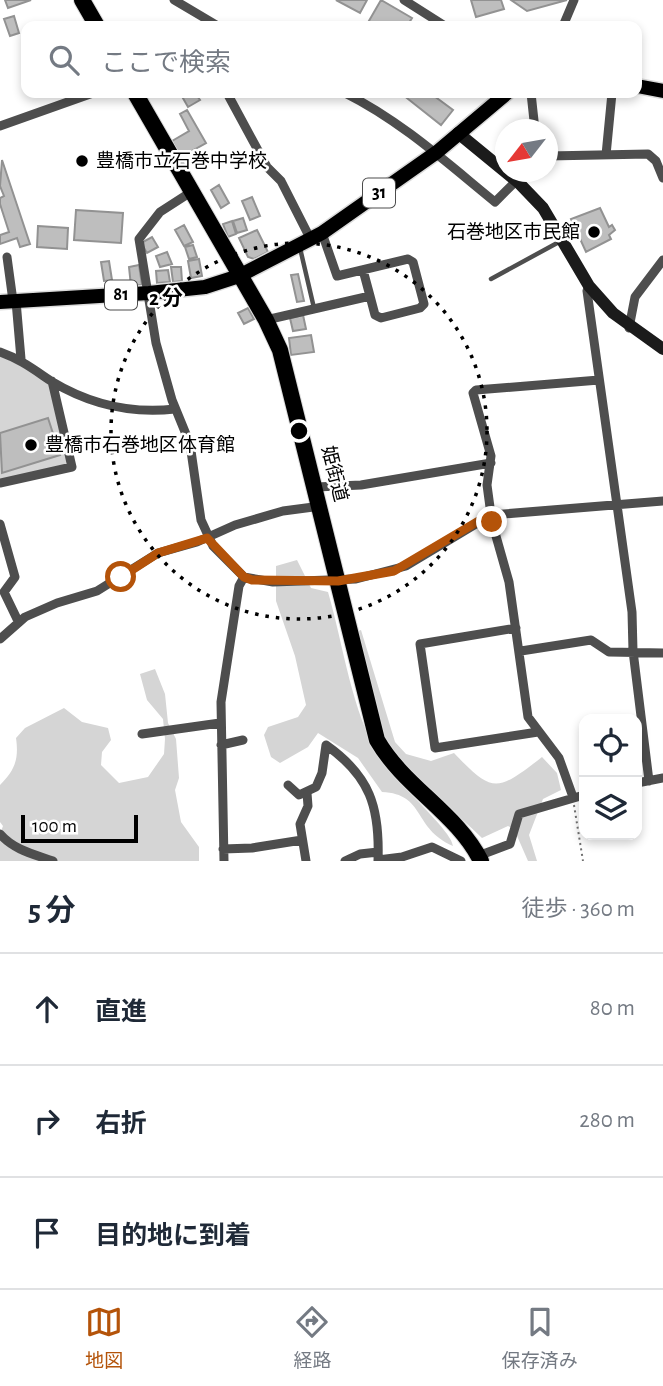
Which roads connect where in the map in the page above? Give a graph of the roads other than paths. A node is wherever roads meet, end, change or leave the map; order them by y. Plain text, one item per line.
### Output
1 (82, 0) edge
2 (174, 0) edge
3 (404, 0) edge
4 (574, 0) edge
5 (94, 21) edge
6 (209, 21) edge
7 (437, 21) edge
8 (565, 21) edge
9 (642, 87) edge
10 (663, 91) edge
11 (79, 98) edge
12 (138, 98) edge
13 (230, 98) edge
14 (355, 98) edge
15 (501, 98) edge
16 (532, 98) edge
17 (612, 98) edge
18 (534, 119) edge
19 (0, 126) edge
20 (458, 133) junction
21 (437, 152) junction
22 (606, 155) junction
23 (558, 156) edge
24 (495, 164) edge
25 (663, 178) edge
26 (517, 182) joint
27 (191, 192) junction
28 (563, 239) junction
29 (311, 240) junction
30 (7, 257) dead end
31 (663, 260) edge
32 (363, 270) junction
33 (239, 276) junction
34 (491, 279) dead end
35 (589, 286) junction
36 (149, 293) junction
37 (370, 296) junction
38 (10, 301) edge
39 (314, 309) junction
40 (266, 320) junction
41 (629, 328) junction
42 (663, 349) edge
43 (0, 352) edge
44 (21, 359) junction
45 (599, 380) junction
46 (52, 381) junction
47 (175, 409) junction
48 (491, 463) junction
49 (0, 483) edge
50 (316, 487) junction
51 (663, 501) edge
52 (618, 505) junction
53 (321, 506) junction
54 (491, 515) junction
55 (0, 524) edge
56 (207, 538) junction
57 (244, 577) junction
58 (338, 581) junction
59 (18, 621) junction
60 (516, 628) junction
61 (0, 639) edge
62 (521, 651) junction
63 (633, 651) junction
64 (663, 653) edge
65 (220, 723) junction
66 (538, 732) junction
67 (142, 734) dead end
68 (243, 740) dead end
69 (221, 745) junction
70 (663, 778) edge
71 (649, 781) junction
72 (642, 782) edge
73 (288, 785) dead end
74 (307, 793) junction
75 (579, 796) edge
76 (573, 797) junction
77 (0, 834) edge
78 (302, 840) junction
79 (223, 849) junction
80 (378, 858) edge
81 (480, 858) edge
82 (53, 861) edge
83 (223, 861) edge
84 (306, 861) edge
85 (345, 861) edge
86 (461, 861) edge

1 - 5 highway
2 - 6 street
3 - 7 street
4 - 8 street
9 - 10 main road
11 - 19 street
12 - 27 highway, 姫街道
13 - 29 street
14 - 21 street
15 - 20 main road, 31
16 - 18 street
17 - 22 street
20 - 21 main road, 31
20 - 24 street
21 - 26 street
21 - 29 main road, 31
22 - 23 street
22 - 25 street
26 - 28 street
27 - 33 highway, 姫街道
27 - 36 street
28 - 34 lane
28 - 35 street
29 - 32 street
29 - 33 main road, 31
29 - 39 lane
30 - 38 street
31 - 41 street
32 - 37 street
32 - 37 street
33 - 36 main road, 81
33 - 40 highway, 姫街道
35 - 41 street
35 - 45 street
36 - 38 main road, 81
36 - 47 street
37 - 39 street
38 - 44 street
39 - 40 street
40 - 50 highway, 姫街道
41 - 42 street
43 - 44 street
44 - 46 street
45 - 48 street
45 - 52 street
46 - 47 street
46 - 49 street
47 - 56 street
48 - 50 street
48 - 54 street
50 - 53 highway, 姫街道
51 - 52 street
52 - 54 street
52 - 63 street
53 - 56 street
53 - 58 highway, 姫街道
54 - 58 street
54 - 60 street
55 - 59 street
56 - 57 street
56 - 59 street
57 - 58 street
57 - 65 street
58 - 81 highway, 姫街道
59 - 61 street
60 - 62 street
60 - 66 street
62 - 63 street
62 - 66 street
63 - 64 street
63 - 71 street
65 - 67 street
65 - 69 street
66 - 76 street
68 - 69 street
69 - 79 street
70 - 71 street
71 - 72 street
73 - 74 street
74 - 78 street
74 - 80 street
75 - 76 street
76 - 81 street
77 - 82 street
78 - 79 street
78 - 84 street
79 - 83 street
80 - 85 street
80 - 86 street

